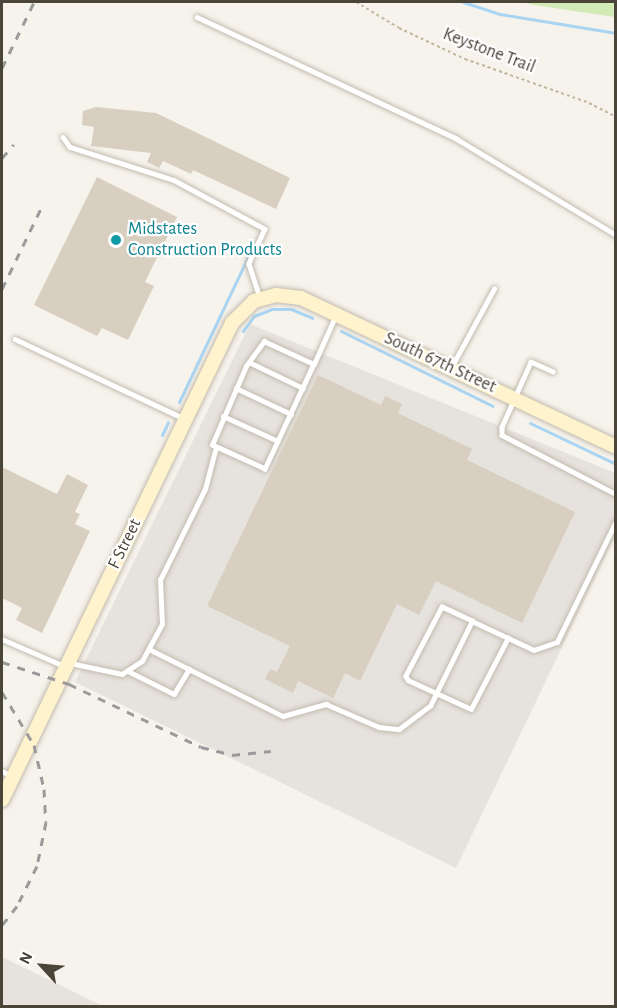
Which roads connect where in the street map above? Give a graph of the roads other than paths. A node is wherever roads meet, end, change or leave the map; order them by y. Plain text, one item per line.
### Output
1 (197, 16) dead end
2 (63, 137) dead end
3 (615, 235) edge
4 (494, 290) dead end
5 (260, 298) junction
6 (336, 314) junction
7 (15, 339) dead end
8 (249, 362) junction
9 (314, 364) junction
10 (450, 368) junction
11 (553, 372) dead end
12 (303, 387) junction
13 (236, 388) junction
14 (514, 398) junction
15 (291, 414) junction
16 (223, 416) junction
17 (186, 419) junction
18 (278, 441) junction
19 (216, 447) junction
20 (615, 447) edge
21 (615, 494) edge
22 (615, 521) edge
23 (472, 621) junction
24 (508, 638) junction
25 (2, 639) edge
26 (149, 649) junction
27 (67, 664) junction
28 (189, 669) junction
29 (128, 671) junction
30 (436, 694) junction
31 (7, 774) edge
32 (2, 800) edge

1 - 3 lane
2 - 5 lane
4 - 10 lane
5 - 6 street, South 67th Street
5 - 17 street, F Street
6 - 9 lane
6 - 10 street, South 67th Street
7 - 17 lane
8 - 9 lane
8 - 12 lane
8 - 13 lane
9 - 12 lane
10 - 14 street, South 67th Street
11 - 14 lane
12 - 15 lane
13 - 15 lane
13 - 16 lane
14 - 20 street, South 67th Street
14 - 21 lane
15 - 18 lane
16 - 18 lane
16 - 19 lane
17 - 27 street, F Street
18 - 19 lane
19 - 26 lane
22 - 24 lane
23 - 24 lane
23 - 30 lane
23 - 30 lane
24 - 30 lane
25 - 27 lane
26 - 28 lane
26 - 29 lane
27 - 29 lane
27 - 31 street, F Street
28 - 29 lane
28 - 30 lane
31 - 32 street, F Street

